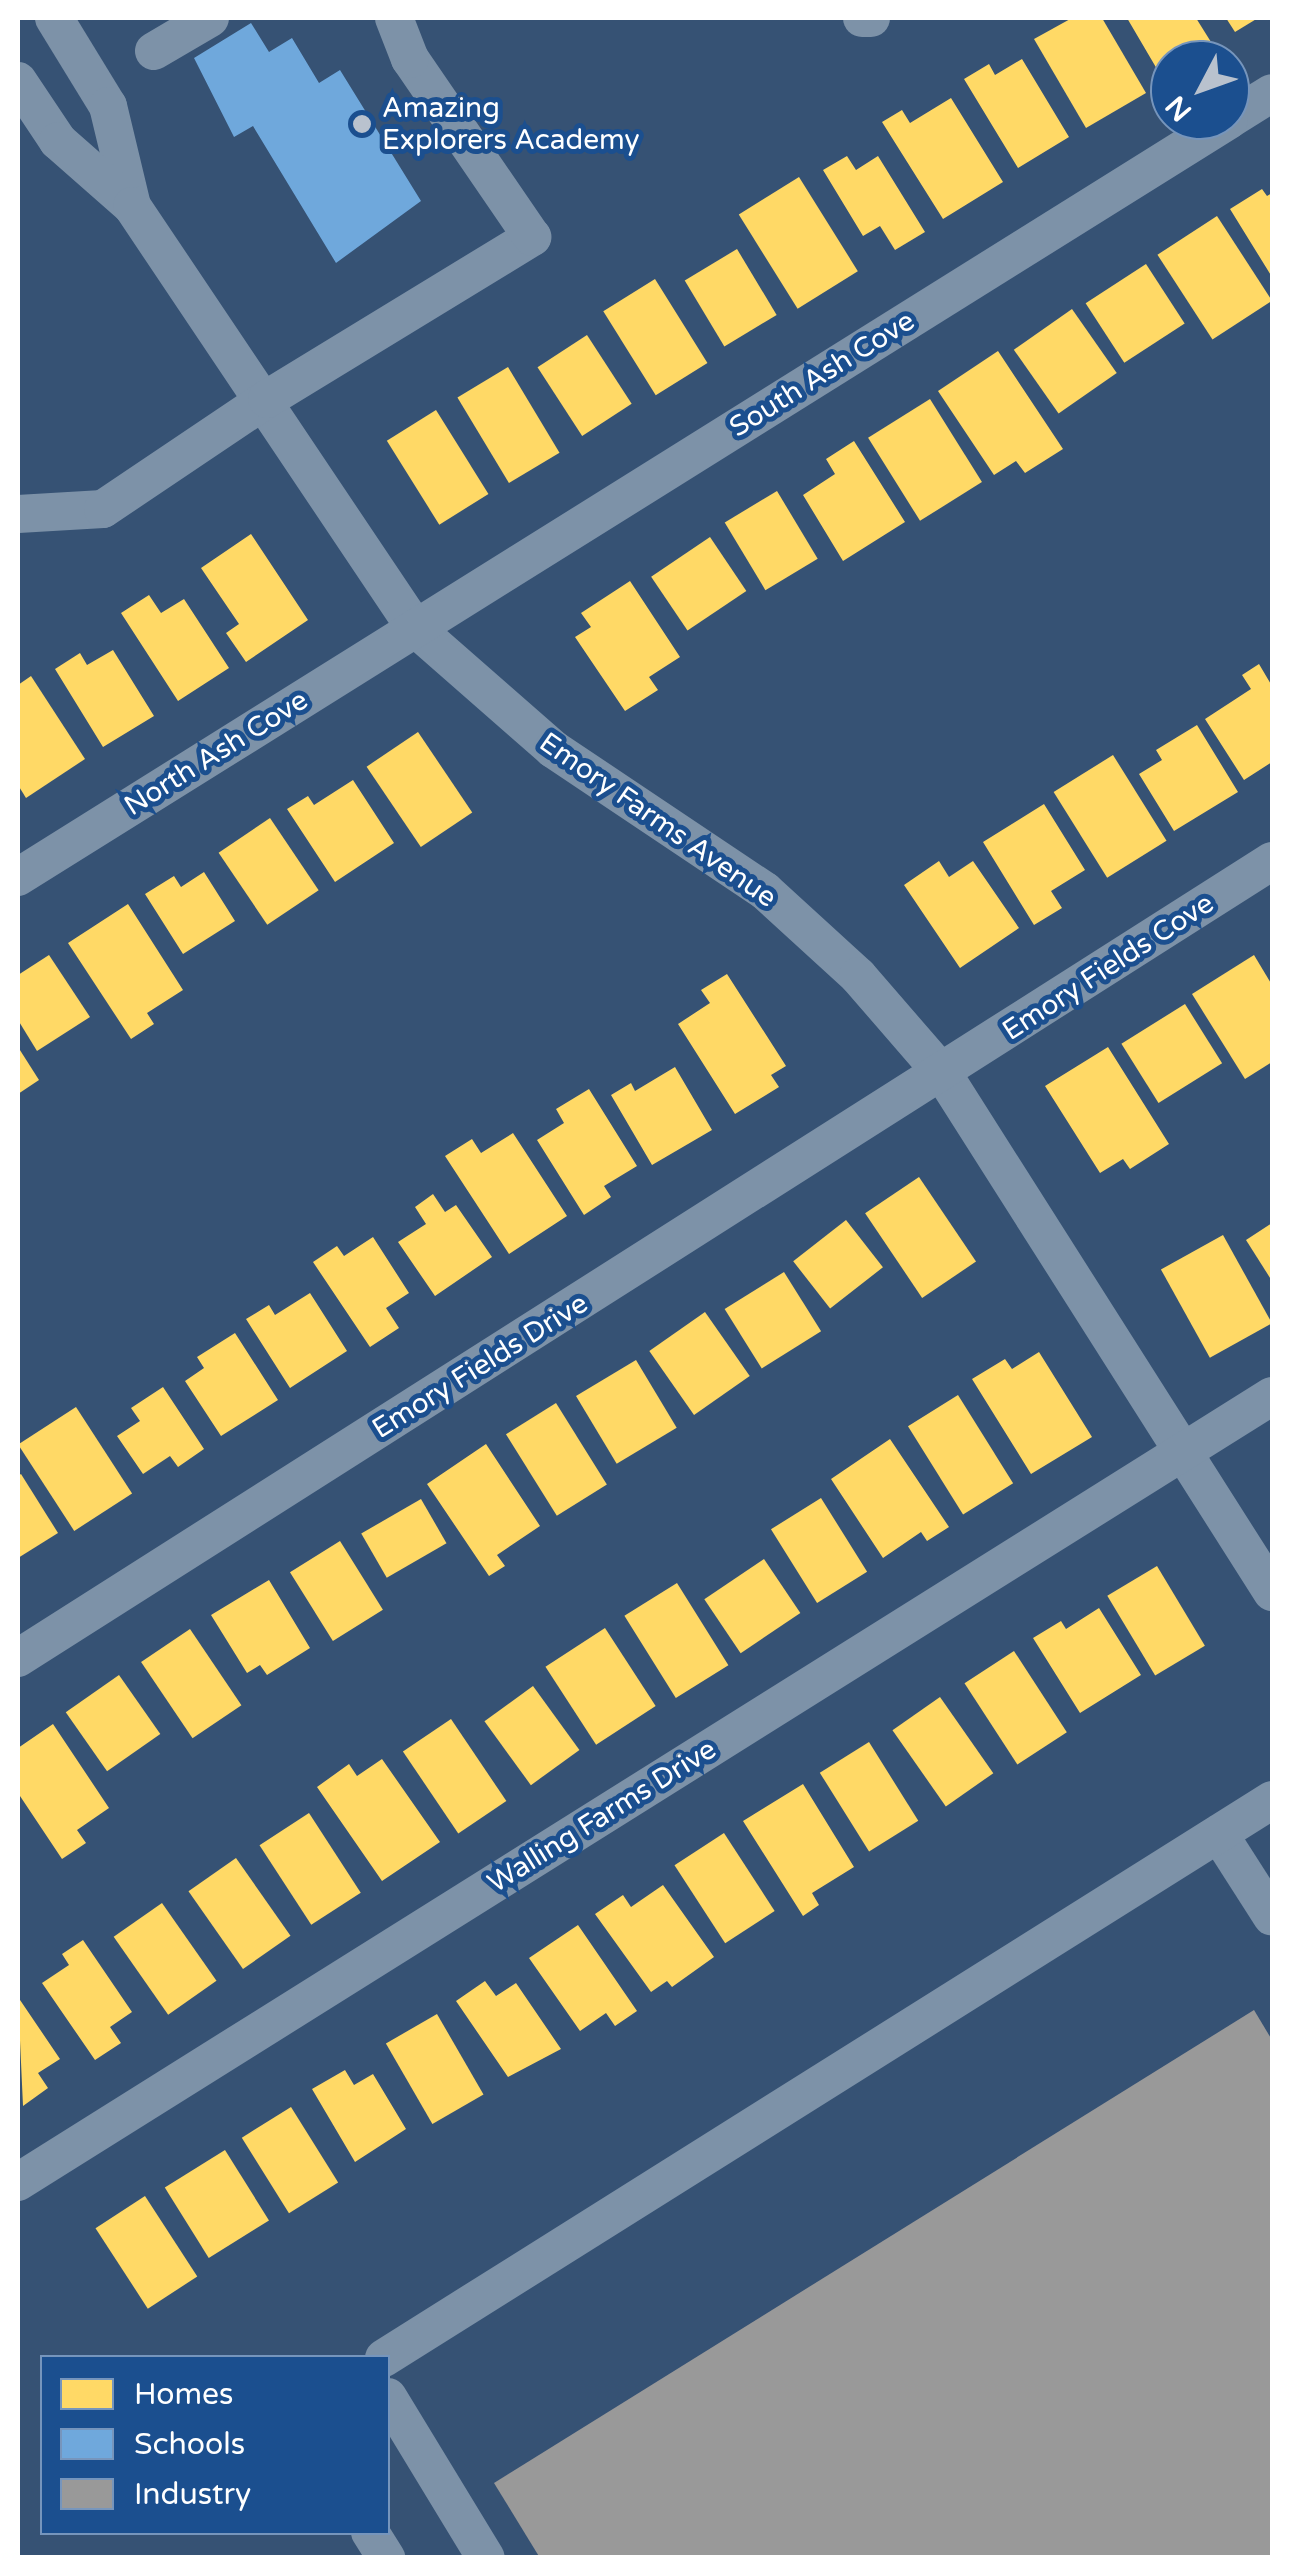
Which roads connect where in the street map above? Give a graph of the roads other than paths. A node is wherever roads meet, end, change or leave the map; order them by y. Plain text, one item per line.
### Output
1 (54, 18) edge
2 (210, 18) edge
3 (394, 18) edge
4 (862, 18) edge
5 (871, 18) edge
6 (154, 51) dead end
7 (18, 81) edge
8 (1272, 92) edge
9 (1250, 106) edge
10 (1197, 140) edge
11 (132, 206) junction
12 (267, 399) junction
13 (18, 514) edge
14 (415, 628) junction
15 (1272, 861) edge
16 (18, 877) edge
17 (943, 1074) junction
18 (1272, 1396) edge
19 (1187, 1449) junction
20 (1272, 1592) edge
21 (18, 1658) edge
22 (1272, 1800) edge
23 (1220, 1834) junction
24 (1272, 1918) edge
25 (18, 2182) edge
26 (389, 2355) edge
27 (390, 2400) edge
28 (372, 2535) edge
29 (386, 2558) edge
30 (486, 2558) edge

1 - 11 street, Emory Farms Avenue
2 - 6 street
3 - 12 street
4 - 5 street
7 - 11 street, Emory Farms Avenue
8 - 9 street, South Ash Cove
10 - 14 street, South Ash Cove
11 - 12 street, Emory Farms Avenue
12 - 13 street
12 - 14 street, Emory Farms Avenue
14 - 16 street, North Ash Cove
14 - 17 street, Emory Farms Avenue
15 - 17 street, Emory Fields Cove
17 - 19 street, Emory Farms Avenue
17 - 21 street, Emory Fields Drive
18 - 19 street, Walling Farms Drive
19 - 20 street, Emory Farms Avenue
19 - 25 street, Walling Farms Drive
22 - 23 street
23 - 24 street
23 - 26 street
27 - 30 street
28 - 29 street

